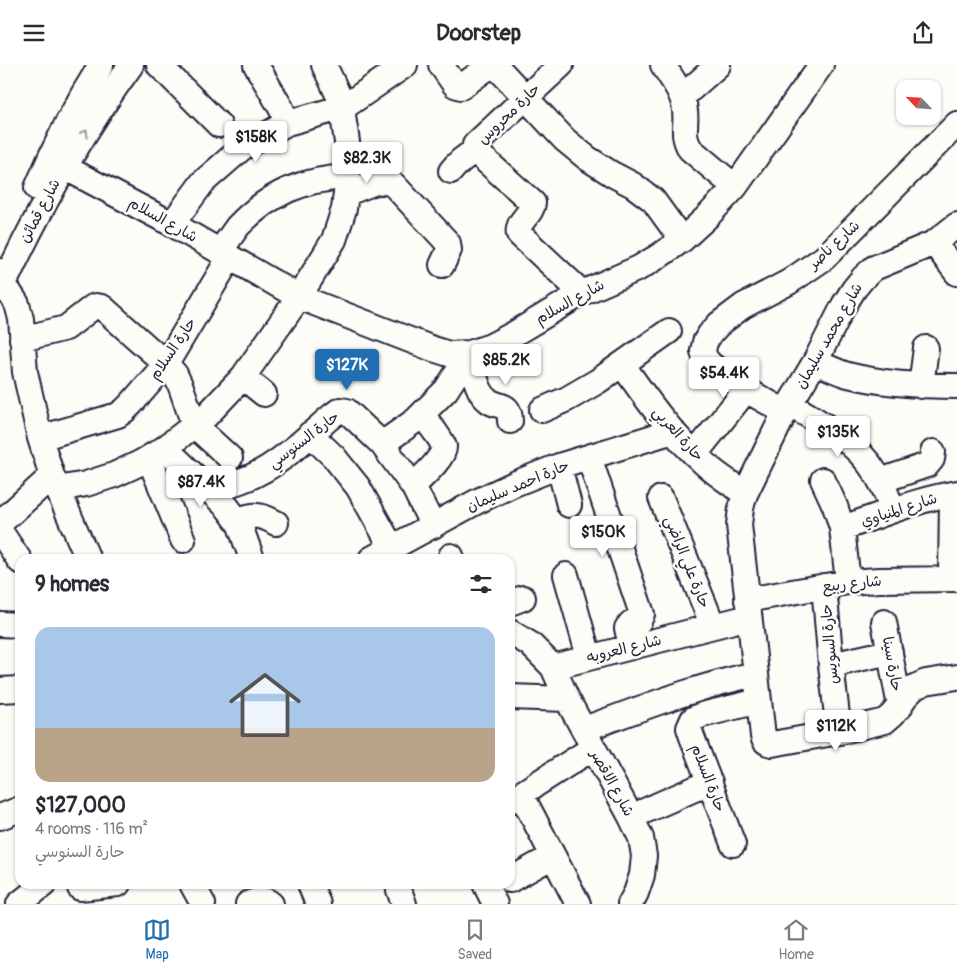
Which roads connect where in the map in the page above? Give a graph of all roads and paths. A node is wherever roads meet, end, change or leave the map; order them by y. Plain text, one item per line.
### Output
1 (101, 65) edge
2 (131, 65) edge
3 (159, 65) edge
4 (256, 65) edge
5 (324, 65) edge
6 (405, 65) edge
7 (441, 65) edge
8 (491, 65) edge
9 (495, 65) edge
10 (561, 65) edge
11 (663, 65) edge
12 (718, 65) edge
13 (821, 65) edge
14 (682, 97) junction
15 (525, 99) junction
16 (344, 107) junction
17 (287, 123) junction
18 (219, 125) dead end
19 (955, 130) edge
20 (475, 151) junction
21 (64, 167) junction
22 (451, 171) dead end
23 (348, 185) junction
24 (735, 187) junction
25 (172, 224) junction
26 (957, 225) edge
27 (682, 240) junction
28 (934, 243) junction
29 (225, 254) junction
30 (442, 265) dead end
31 (957, 273) edge
32 (1, 281) edge
33 (582, 293) junction
34 (299, 297) junction
35 (669, 331) dead end
36 (22, 339) junction
37 (926, 348) dead end
38 (470, 353) junction
39 (815, 362) junction
40 (166, 364) junction
41 (622, 364) junction
42 (243, 377) junction
43 (922, 386) junction
44 (957, 386) edge
45 (746, 390) junction
46 (264, 394) dead end
47 (787, 409) junction
48 (542, 411) dead end
49 (422, 415) junction
50 (510, 421) dead end
51 (194, 425) junction
52 (673, 431) junction
53 (310, 434) junction
54 (40, 437) junction
55 (382, 445) junction
56 (933, 452) dead end
57 (157, 453) junction
58 (695, 454) junction
59 (589, 457) junction
60 (230, 458) dead end
61 (559, 466) junction
62 (823, 480) dead end
63 (880, 481) junction
64 (55, 483) junction
65 (413, 486) junction
66 (210, 490) junction
67 (954, 493) edge
68 (745, 494) junction
69 (661, 498) dead end
70 (569, 505) dead end
71 (892, 510) junction
72 (237, 520) junction
73 (0, 523) edge
74 (276, 523) dead end
75 (433, 526) junction
76 (842, 528) junction
77 (0, 531) edge
78 (183, 540) dead end
79 (392, 547) junction
80 (15, 554) edge
81 (86, 554) edge
82 (250, 554) edge
83 (380, 554) edge
84 (566, 575) dead end
85 (954, 579) edge
86 (848, 582) junction
87 (824, 586) junction
88 (748, 609) junction
89 (884, 622) dead end
90 (0, 624) edge
91 (15, 625) edge
92 (713, 626) junction
93 (515, 635) edge
94 (631, 647) junction
95 (890, 652) junction
96 (589, 657) junction
97 (831, 665) junction
98 (553, 667) junction
99 (756, 674) junction
100 (957, 677) edge
101 (15, 689) edge
102 (0, 690) edge
103 (515, 697) edge
104 (567, 699) junction
105 (759, 701) junction
106 (900, 707) junction
107 (838, 732) junction
108 (588, 738) junction
109 (710, 782) junction
110 (515, 797) edge
111 (15, 811) edge
112 (0, 817) edge
113 (631, 817) junction
114 (733, 844) dead end
115 (553, 857) junction
116 (515, 877) edge
117 (38, 889) edge
118 (95, 889) edge
119 (195, 889) edge
120 (312, 889) edge
121 (399, 889) edge
122 (81, 892) edge
123 (19, 904) edge
124 (203, 904) edge
125 (248, 904) edge
126 (271, 904) edge
127 (318, 904) edge
128 (404, 904) edge
129 (578, 904) edge
130 (630, 904) edge

1 - 32 street, شارع قمائن
21 -> 2 street, شارع قمائن
3 - 18 street
4 - 17 street
5 - 16 street
6 - 16 street
7 - 8 street
9 - 15 street
10 - 15 street, حارة محروس
11 - 14 street
12 - 14 street
13 - 24 street, شارع السلام
14 - 24 street
15 - 20 street, حارة محروس
15 - 27 street
16 - 17 street
16 - 23 street
17 - 25 street
19 - 45 street, شارع ناصر
20 - 22 street
20 - 33 street, حارة محروس
21 - 25 street, شارع السلام
21 - 32 street, شارع قمائن
23 - 29 street, حارة السلام
23 - 30 street, حارة السلام
23 - 34 street
24 - 27 street, شارع السلام
25 - 29 street, شارع السلام
26 - 28 street, شارع محمد سليمان
27 - 33 street, شارع السلام
28 - 31 street
28 - 39 street, شارع محمد سليمان
29 - 34 street, شارع السلام
29 - 40 street, حارة السلام
32 - 36 street
33 - 38 street, شارع السلام
34 - 38 street, شارع السلام
34 - 42 street
35 - 41 street
36 - 40 street
36 - 54 street
37 - 43 street
38 - 49 street
38 - 50 street
39 - 43 street
39 - 47 street, شارع محمد سليمان
40 - 51 street
40 - 54 street, حارة السلام
41 - 48 street
41 - 52 street, حارة العربي
42 - 46 street
42 - 51 street
43 - 44 street
45 - 47 street
45 - 58 street
47 - 63 street
47 - 68 street, شارع محمد سليمان
49 - 55 street
49 - 65 street
51 - 57 street
51 - 60 street
52 - 58 street, حارة العربي
52 - 59 street, حارة احمد سليمان
53 - 55 street, حارة السنوسي
53 - 66 street, حارة السنوسي
53 - 79 street
54 - 64 street
55 - 65 street, حارة السنوسي
56 - 63 street
57 - 64 street
57 - 66 street
57 - 78 street
58 - 68 street, حارة العربي
59 - 61 street, حارة احمد سليمان
59 - 94 street
61 - 70 street
61 - 75 street, حارة احمد سليمان
62 - 76 street
63 - 71 street
64 - 73 street
64 - 81 street
65 - 75 street, حارة السنوسي
66 - 72 street
67 - 71 street, شارع المنياوي
67 - 85 street
68 - 88 street, شارع محمد سليمان
69 - 92 street, حارة علي الراضي
71 - 76 street, شارع المنياوي
72 - 74 street
72 - 82 street
75 - 79 street, حارة احمد سليمان
76 - 86 street
77 - 80 street
79 - 83 street, حارة احمد سليمان
84 - 96 street
85 - 86 street, شارع ربيع
86 - 87 street, شارع ربيع
87 - 88 street, شارع ربيع
87 - 97 street, حارة السويس
88 - 92 street, شارع العروبه
88 - 99 street, شارع محمد سليمان
89 - 95 street, حارة سينا
90 - 91 street
92 - 94 street, شارع العروبه
93 - 98 street
94 - 96 street, شارع العروبه
95 - 97 street
95 - 106 street, حارة سينا
96 - 98 street, شارع العروبه
97 - 107 street, حارة السويس
98 - 104 street, شارع الاقصر
99 - 105 street, شارع محمد سليمان
99 - 108 street
100 - 106 street
101 - 102 street
103 - 104 street
104 - 108 street, شارع الاقصر
105 - 107 street, شارع محمد سليمان
105 - 109 street, حارة السلام
106 - 107 street
108 - 110 street
108 - 113 street, شارع الاقصر
109 - 113 street
109 - 114 street, حارة السلام
110 - 115 street
111 - 112 street
113 - 130 street, شارع الاقصر
115 - 116 street
115 - 129 street
117 - 123 street
118 - 122 street
119 - 124 street
120 - 127 street
121 - 128 street
125 - 126 street

